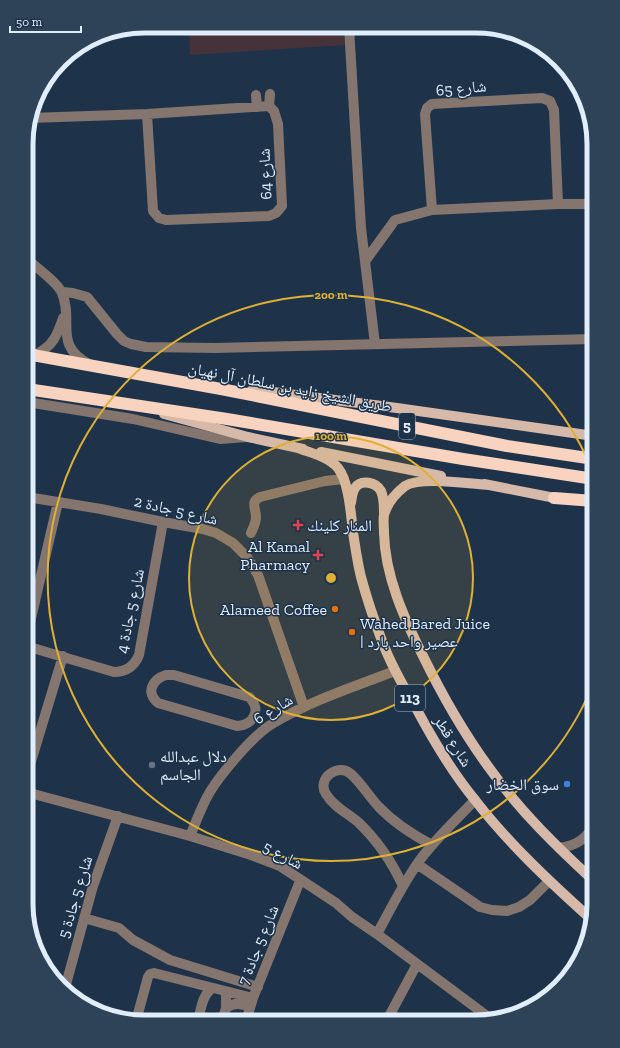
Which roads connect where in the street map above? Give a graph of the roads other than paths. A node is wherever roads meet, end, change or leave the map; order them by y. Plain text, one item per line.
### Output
1 (349, 33) edge
2 (270, 94) dead end
3 (256, 95) dead end
4 (269, 106) junction
5 (257, 107) junction
6 (147, 114) junction
7 (36, 118) edge
8 (558, 204) junction
9 (587, 204) edge
10 (432, 210) junction
11 (366, 260) junction
12 (33, 264) edge
13 (62, 292) junction
14 (66, 308) junction
15 (587, 339) edge
16 (375, 344) junction
17 (33, 354) edge
18 (33, 355) edge
19 (91, 365) junction
20 (221, 389) junction
21 (33, 390) edge
22 (33, 403) edge
23 (126, 403) junction
24 (587, 435) edge
25 (248, 437) junction
26 (298, 448) junction
27 (587, 459) edge
28 (587, 478) edge
29 (344, 479) junction
30 (489, 485) junction
31 (33, 497) edge
32 (554, 498) junction
33 (587, 500) edge
34 (58, 502) junction
35 (587, 504) edge
36 (350, 508) junction
37 (384, 515) junction
38 (163, 522) junction
39 (251, 534) dead end
40 (33, 610) edge
41 (33, 648) edge
42 (64, 656) junction
43 (395, 671) junction
44 (304, 707) junction
45 (252, 718) junction
46 (271, 724) junction
47 (258, 735) junction
48 (33, 756) edge
49 (33, 794) edge
50 (475, 800) junction
51 (118, 816) junction
52 (587, 835) edge
53 (190, 836) junction
54 (432, 845) junction
55 (559, 848) junction
56 (418, 864) junction
57 (587, 874) edge
58 (300, 881) junction
59 (549, 881) junction
60 (403, 886) junction
61 (586, 915) edge
62 (84, 918) junction
63 (377, 934) junction
64 (417, 964) junction
65 (66, 984) edge
66 (258, 987) junction
67 (212, 988) junction
68 (226, 992) junction
69 (252, 1002) junction
70 (226, 1008) junction
71 (484, 1014) edge
72 (138, 1015) edge
73 (200, 1015) edge
74 (224, 1015) edge
75 (248, 1015) edge
76 (390, 1015) edge

1 - 11 street
2 - 4 street
3 - 5 street
4 - 5 street
4 - 6 street, شارع 64
5 - 6 street
6 - 7 street
8 - 9 street
8 - 10 street
8 - 10 street, شارع 65
10 - 11 street
11 - 16 street
12 - 13 street
13 - 14 street
13 - 16 street
14 - 17 street
14 - 19 street
15 - 16 street
18 - 19 highway, طريق الشيخ زايد بن سلطان آل نهيان / 5
19 - 20 highway, طريق الشيخ زايد بن سلطان آل نهيان / 5
20 - 24 main road
20 - 27 highway, طريق الشيخ زايد بن سلطان آل نهيان / 5
21 - 23 highway, 5
22 - 25 street
23 - 25 main road
23 - 28 highway, 5
25 - 26 main road
26 - 29 main road, شارع قطر / 113
26 - 30 main road
29 - 36 main road, شارع قطر / 113
29 - 39 street
30 - 32 main road
30 - 37 main road
31 - 34 street, شارع 5 جادة 2
32 - 33 highway
32 - 35 main road
34 - 38 street, شارع 5 جادة 2
34 - 40 street
36 - 37 main road, شارع قطر
36 - 43 main road, شارع قطر / 113
37 - 55 main road, شارع قطر / 113
38 - 42 street, شارع 5 جادة 4
38 - 44 street, شارع 5 جادة 2
41 - 42 street, شارع 5 جادة 4
42 - 48 street
43 - 44 street, شارع 6
43 - 50 main road, شارع قطر / 113
44 - 46 street, شارع 6
45 - 45 street
45 - 46 street
45 - 47 street
46 - 47 street, شارع 6
47 - 53 street, شارع 6
49 - 51 street, شارع 5
50 - 54 street
50 - 59 main road, شارع قطر / 113
51 - 53 street, شارع 5
51 - 62 street, شارع 5 جادة 5
52 - 55 street
53 - 58 street, شارع 5
54 - 56 street
54 - 60 street
55 - 57 main road, شارع قطر / 113
56 - 59 street
56 - 60 street
58 - 63 street, شارع 5
58 - 66 street, شارع 5 جادة 7
59 - 61 main road, شارع قطر / 113
60 - 63 street
62 - 65 street, شارع 5 جادة 5
62 - 66 street
63 - 64 street, شارع 5
64 - 71 street, شارع 5
64 - 76 street
66 - 69 street, شارع 5 جادة 7
67 - 68 street
67 - 72 street
67 - 73 street
68 - 69 street
68 - 70 street
69 - 70 street
69 - 75 street, شارع 5 جادة 7
70 - 74 street

